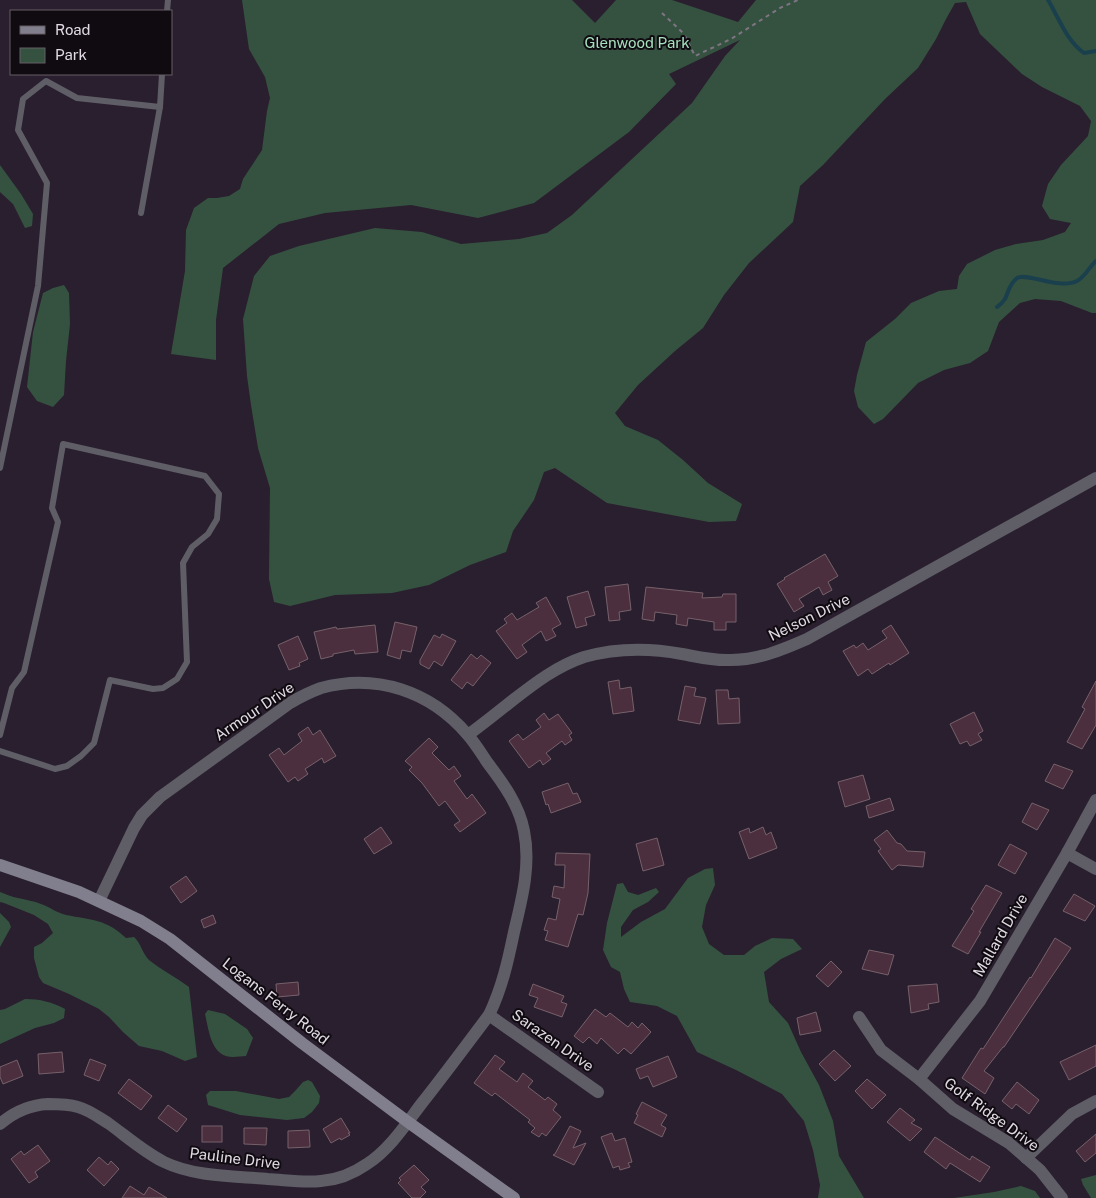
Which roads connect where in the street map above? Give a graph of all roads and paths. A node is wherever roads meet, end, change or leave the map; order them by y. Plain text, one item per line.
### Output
1 (798, 0) edge
2 (662, 13) dead end
3 (162, 75) edge
4 (160, 107) junction
5 (141, 213) dead end
6 (0, 468) edge
7 (1096, 478) edge
8 (0, 735) edge
9 (468, 735) junction
10 (0, 751) edge
11 (1096, 800) edge
12 (1067, 853) junction
13 (0, 865) edge
14 (1096, 869) edge
15 (99, 901) junction
16 (488, 1015) junction
17 (859, 1017) dead end
18 (919, 1079) junction
19 (598, 1092) dead end
20 (1096, 1102) edge
21 (408, 1122) junction
22 (0, 1124) edge
23 (1026, 1158) junction
24 (514, 1198) edge
25 (1062, 1198) edge

1 - 2 path
3 - 4 lane
4 - 5 lane
4 - 6 lane
7 - 9 street, Nelson Drive
8 - 10 lane
9 - 15 street, Armour Drive
9 - 16 street, Armour Drive
11 - 12 street, Mallard Drive
12 - 14 street
12 - 18 street, Mallard Drive
13 - 15 street, Logans Ferry Road
15 - 21 street, Logans Ferry Road
16 - 19 street, Sarazen Drive
16 - 21 street, Armour Drive
17 - 18 street, Golf Ridge Drive
18 - 23 street, Golf Ridge Drive
20 - 23 street
21 - 22 street, Pauline Drive
21 - 24 street, Logans Ferry Road
23 - 25 street, Golf Ridge Drive

